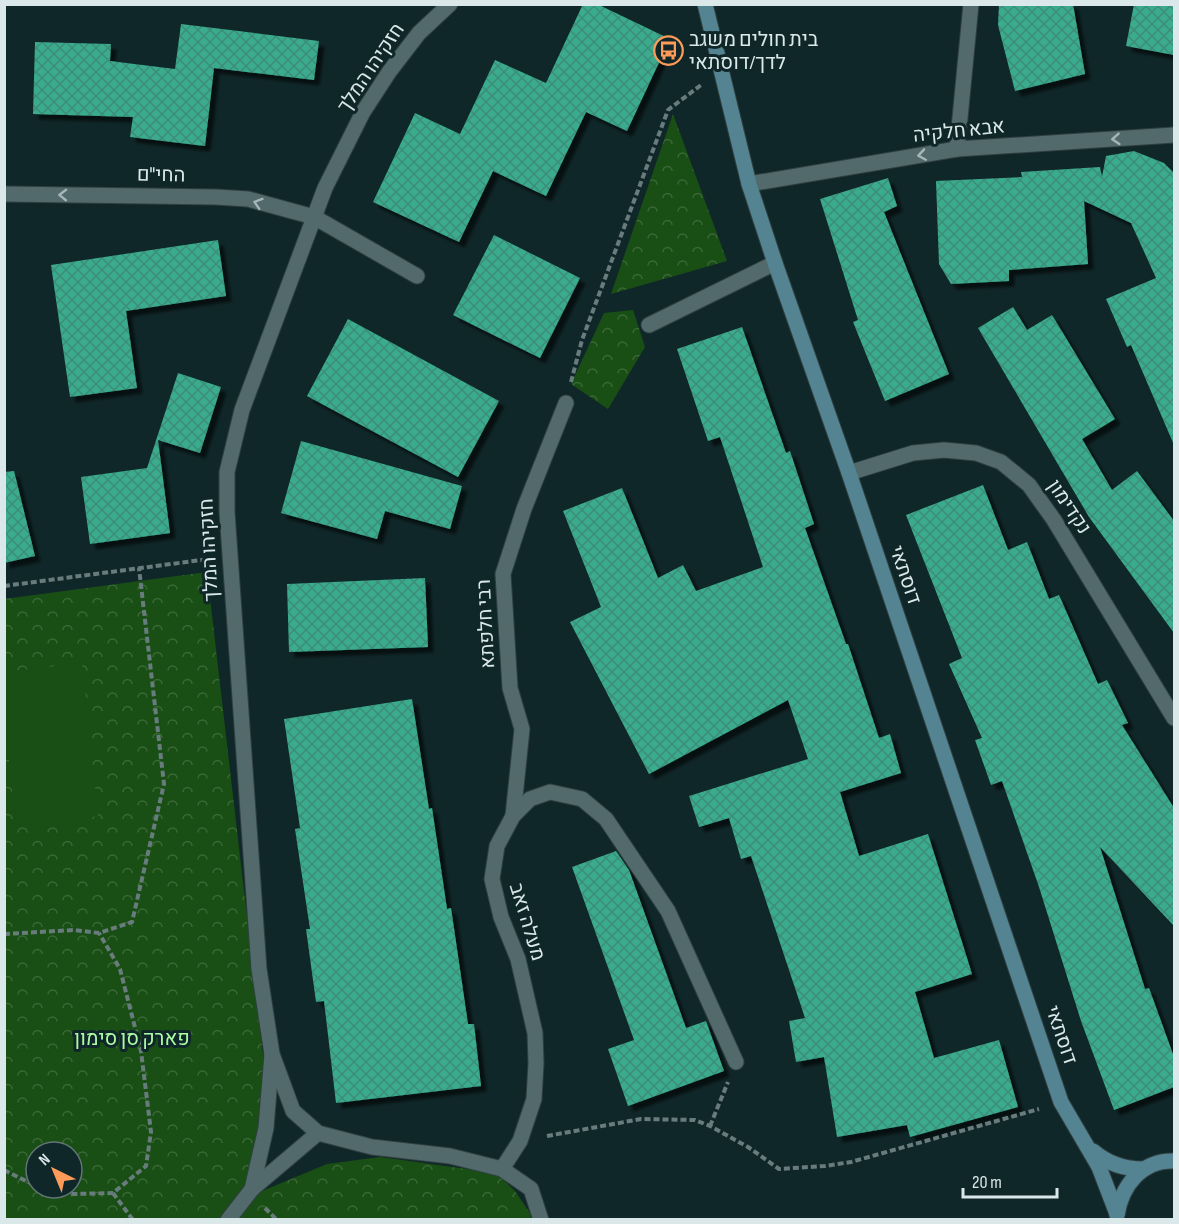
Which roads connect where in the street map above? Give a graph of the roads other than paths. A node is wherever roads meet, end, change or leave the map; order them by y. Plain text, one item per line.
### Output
1 (450, 4) edge
2 (705, 4) edge
3 (970, 4) edge
4 (1174, 135) edge
5 (957, 149) junction
6 (749, 184) junction
7 (4, 194) edge
8 (314, 217) junction
9 (775, 263) junction
10 (417, 276) dead end
11 (649, 325) dead end
12 (566, 404) road end
13 (849, 472) junction
14 (1174, 718) edge
15 (513, 816) junction
16 (272, 1054) junction
17 (736, 1062) road end
18 (318, 1133) junction
19 (1090, 1149) junction
20 (1173, 1160) edge
21 (502, 1169) junction
22 (1143, 1169) junction
23 (252, 1189) junction
24 (1118, 1217) edge
25 (228, 1220) edge
26 (541, 1220) edge

1 - 8 street, חזקיהו המלך
2 - 6 street, דוסתאי
3 - 5 street
4 -> 5 street, אבא חלקיה
5 -> 6 street, אבא חלקיה
6 - 9 street, דוסתאי
8 -> 7 street, החי"ם
8 - 10 street, החי"ם
8 - 16 street, חזקיהו המלך
9 - 11 street
9 - 13 street, דוסתאי
12 - 15 street, רבי חלפתא
13 - 14 street, נקדימון
13 - 19 street, דוסתאי
15 - 17 street, מעלה זאב
15 - 21 street, מעלה זאב
16 - 18 street, חזקיהו המלך
16 - 23 street
18 - 21 street
18 - 23 street
19 - 22 street, דוסתאי
19 - 24 street, דוסתאי
20 - 22 street
21 - 26 street
22 - 24 street
23 - 25 street

